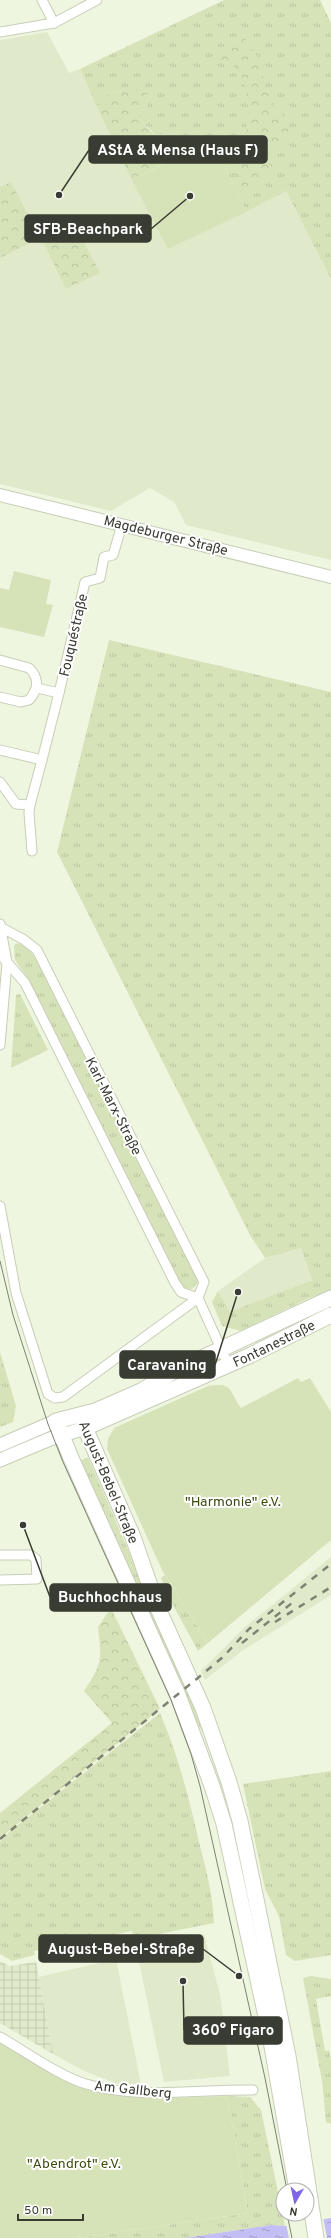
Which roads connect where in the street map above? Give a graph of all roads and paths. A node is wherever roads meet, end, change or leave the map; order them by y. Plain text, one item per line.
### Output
1 (42, 0) edge
2 (97, 0) edge
3 (54, 23) junction
4 (0, 32) edge
5 (0, 495) edge
6 (122, 525) junction
7 (331, 577) edge
8 (0, 660) edge
9 (37, 688) junction
10 (59, 693) junction
11 (0, 697) edge
12 (0, 750) edge
13 (42, 760) junction
14 (0, 782) edge
15 (30, 805) junction
16 (32, 851) dead end
17 (1, 925) edge
18 (0, 954) edge
19 (7, 963) junction
20 (0, 1045) edge
21 (0, 1206) edge
22 (198, 1298) junction
23 (331, 1298) edge
24 (331, 1315) edge
25 (222, 1350) junction
26 (228, 1364) junction
27 (83, 1422) junction
28 (59, 1427) junction
29 (0, 1445) edge
30 (0, 1460) edge
31 (0, 1555) edge
32 (0, 1580) edge
33 (0, 2037) edge
34 (253, 2090) dead end
35 (296, 2182) edge
36 (303, 2182) edge
37 (306, 2222) edge
38 (310, 2222) edge
39 (306, 2238) edge
40 (316, 2238) edge

1 - 3 street
2 - 3 street
3 - 4 street
5 - 6 street, Magdeburger Straße
6 - 7 street, Magdeburger Straße
6 - 10 street, Fouquéstraße
8 - 9 street, Fouquéstraße
9 - 10 street, Fouquéstraße
9 - 11 street
10 - 13 street, Fouquéstraße
12 - 13 street
13 - 15 street, Fouquéstraße
14 - 15 street
15 - 16 street, Fouquéstraße
17 - 19 street, Karl-Marx-Straße
17 - 22 street, Karl-Marx-Straße
18 - 19 street, Karl-Marx-Straße
19 - 20 street
19 - 22 street, Karl-Marx-Straße
21 - 22 street
22 - 25 street
23 - 25 main road, Fontanestraße
24 - 26 main road, Fontanestraße
25 - 26 street
25 - 27 main road, Fontanestraße
26 - 27 main road, Fontanestraße
27 - 28 main road, August-Bebel-Straße
27 - 36 main road, August-Bebel-Straße
28 - 29 main road
28 - 30 main road
28 - 35 main road, August-Bebel-Straße
31 - 32 street
33 - 34 street, Am Gallberg
37 - 39 main road, August-Bebel-Straße
38 - 40 main road, August-Bebel-Straße

